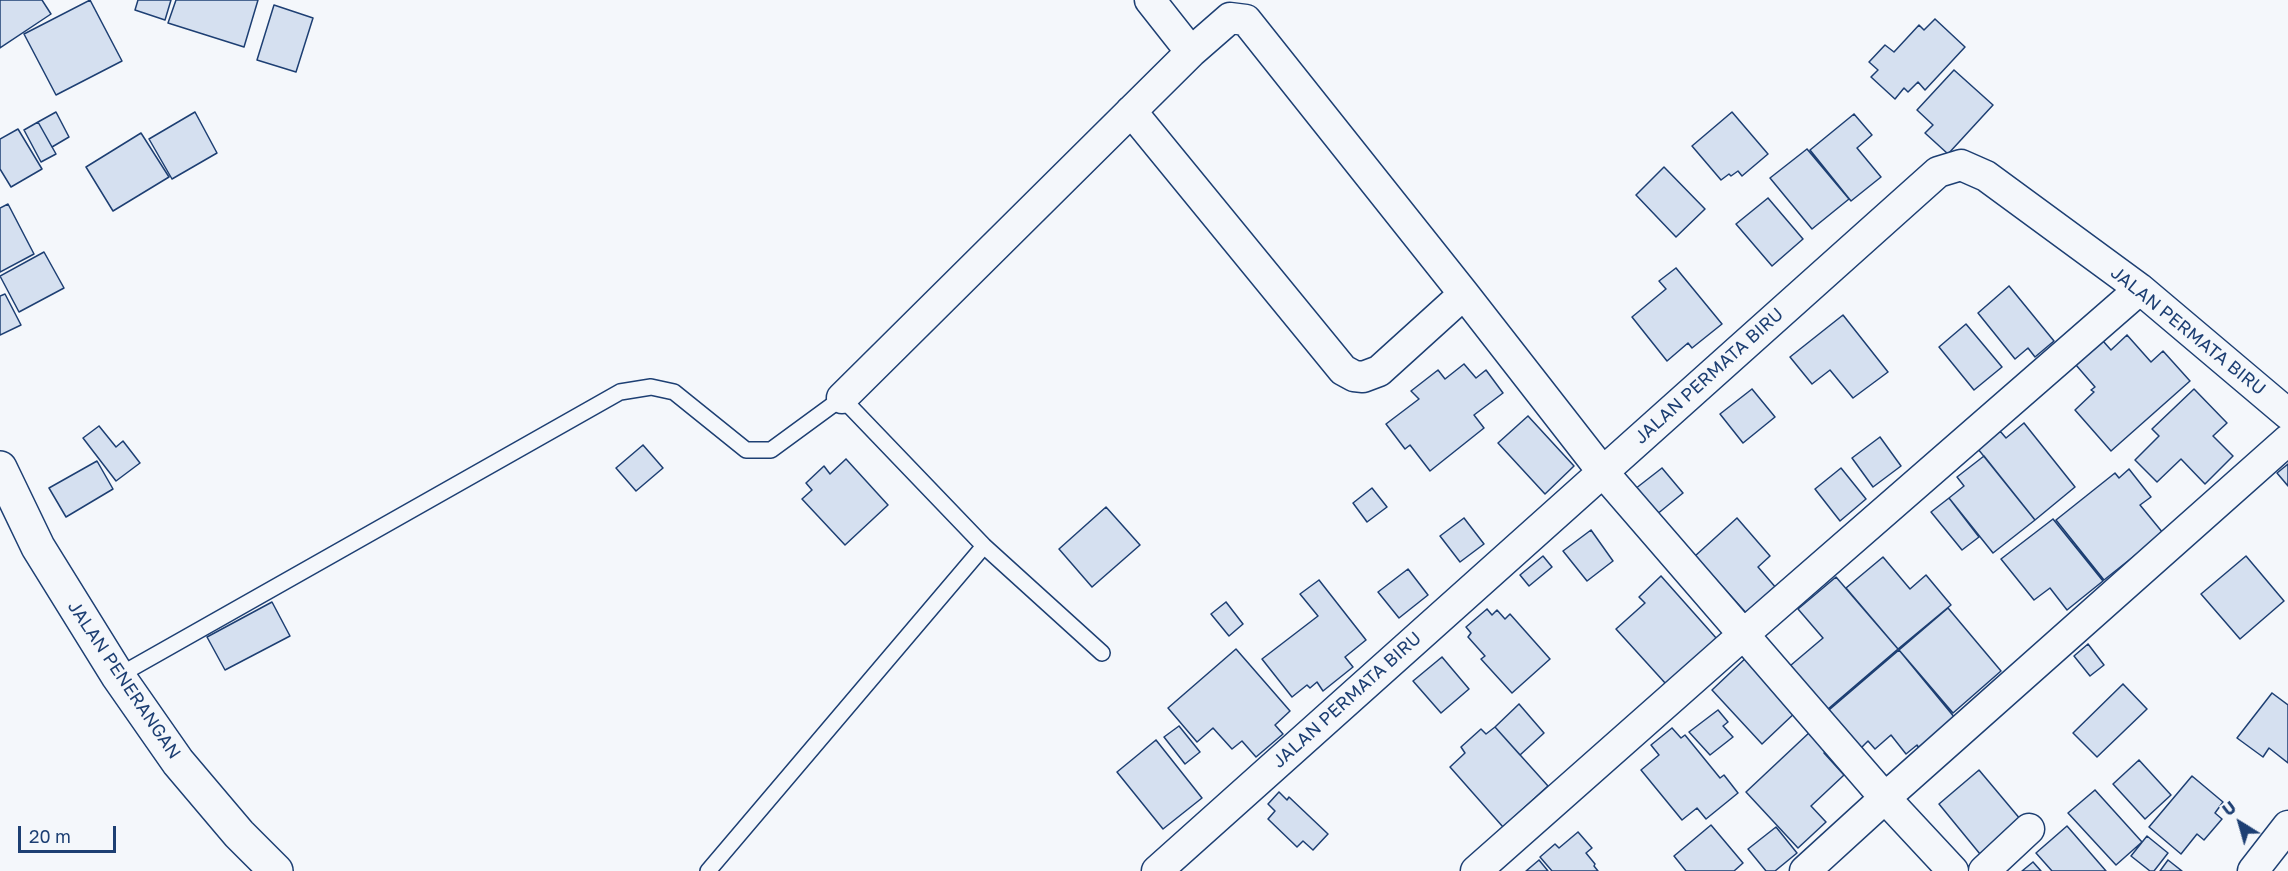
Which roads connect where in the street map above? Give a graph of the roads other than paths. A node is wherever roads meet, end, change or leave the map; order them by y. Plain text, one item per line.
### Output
1 (1154, 1) edge
2 (1191, 52) junction
3 (1131, 111) junction
4 (2140, 289) junction
5 (1464, 294) junction
6 (842, 398) junction
7 (2288, 414) edge
8 (2288, 440) edge
9 (0, 468) edge
10 (1602, 471) junction
11 (984, 546) junction
12 (1744, 634) junction
13 (1102, 653) dead end
14 (118, 676) junction
15 (1885, 798) junction
16 (2288, 826) edge
17 (2030, 829) dead end
18 (276, 871) edge
19 (708, 871) edge
20 (1157, 871) edge
21 (1476, 871) edge
22 (1805, 871) edge
23 (1953, 871) edge
24 (1984, 871) edge
25 (2253, 871) edge

1 - 2 street
2 - 3 street
2 - 5 street
3 - 5 street
3 - 6 street
4 - 7 street, JALAN PERMATA BIRU
4 - 10 street, JALAN PERMATA BIRU
4 - 12 street
5 - 10 street
6 - 11 lane
6 - 14 lane
8 - 15 street
9 - 14 street, JALAN PENERANGAN
10 - 12 street
10 - 20 street, JALAN PERMATA BIRU
11 - 13 lane
11 - 19 lane
12 - 15 street
12 - 21 street
14 - 18 street, JALAN PENERANGAN
15 - 22 street
15 - 23 street
16 - 25 street
17 - 24 street

